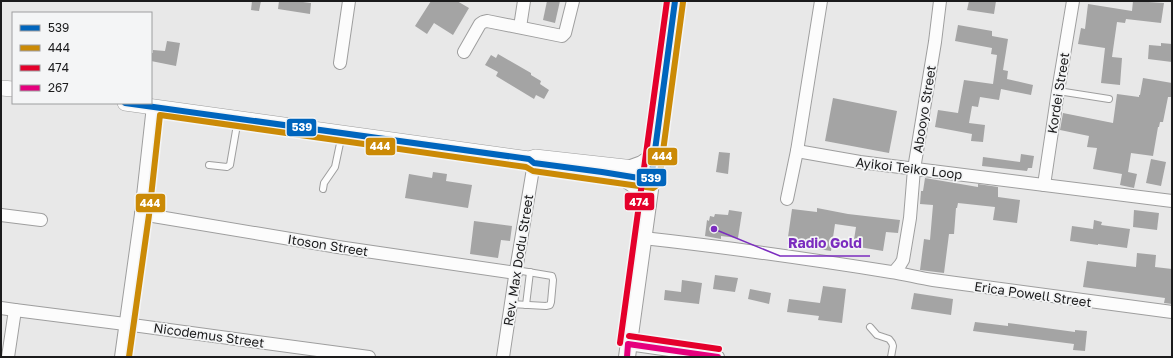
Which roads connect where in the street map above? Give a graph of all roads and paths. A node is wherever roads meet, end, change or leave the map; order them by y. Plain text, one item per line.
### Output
1 (349, 1) edge
2 (524, 1) edge
3 (573, 1) edge
4 (675, 1) edge
5 (820, 1) edge
6 (940, 1) edge
7 (1073, 1) edge
8 (520, 27) junction
9 (464, 52) dead end
10 (340, 64) dead end
11 (1, 88) edge
12 (12, 89) edge
13 (1058, 91) junction
14 (1109, 99) dead end
15 (134, 104) edge
16 (153, 106) junction
17 (238, 119) junction
18 (342, 134) junction
19 (797, 151) junction
20 (533, 160) junction
21 (209, 165) dead end
22 (653, 169) junction
23 (914, 169) junction
24 (624, 172) junction
25 (1044, 185) junction
26 (323, 189) dead end
27 (787, 199) dead end
28 (1172, 201) edge
29 (648, 204) junction
30 (141, 214) junction
31 (1, 215) edge
32 (41, 220) dead end
33 (643, 238) junction
34 (516, 272) junction
35 (530, 272) junction
36 (894, 272) junction
37 (511, 304) junction
38 (526, 305) junction
39 (1, 308) edge
40 (15, 310) junction
41 (1172, 312) edge
42 (125, 324) junction
43 (870, 327) dead end
44 (627, 351) edge
45 (8, 357) edge
46 (121, 357) edge
47 (369, 357) edge
48 (503, 357) edge
49 (718, 357) edge
50 (891, 357) edge

1 - 10 street
2 - 8 street
3 - 8 street
4 - 22 main road
5 - 19 street
6 - 23 street, Abooyo Street
7 - 13 street, Kordei Street
8 - 9 street
11 - 12 street
13 - 14 lane
13 - 25 street, Kordei Street
15 - 16 street
16 - 17 street
16 - 30 street
17 - 18 street
17 - 21 lane
18 - 20 street
18 - 26 lane
19 - 23 street, Ayikoi Teiko Loop
19 - 27 street
20 - 24 street
20 - 34 street, Rev. Max Dodu Street
22 - 24 street
22 - 24 main road
22 - 29 main road
23 - 25 street, Ayikoi Teiko Loop
23 - 36 street, Abooyo Street
24 - 29 main road
25 - 28 street, Ayikoi Teiko Loop
29 - 33 main road
30 - 34 street, Itoson Street
30 - 42 street
31 - 32 street
33 - 36 street
33 - 44 main road
34 - 35 lane
34 - 37 street, Rev. Max Dodu Street
35 - 38 lane
35 - 38 lane
36 - 41 street, Erica Powell Street
37 - 38 lane
37 - 48 street, Rev. Max Dodu Street
39 - 40 street, Nicodemus Street
40 - 42 street, Nicodemus Street
40 - 45 street
42 - 46 street
42 - 47 street, Nicodemus Street
43 - 50 lane
44 - 49 street

